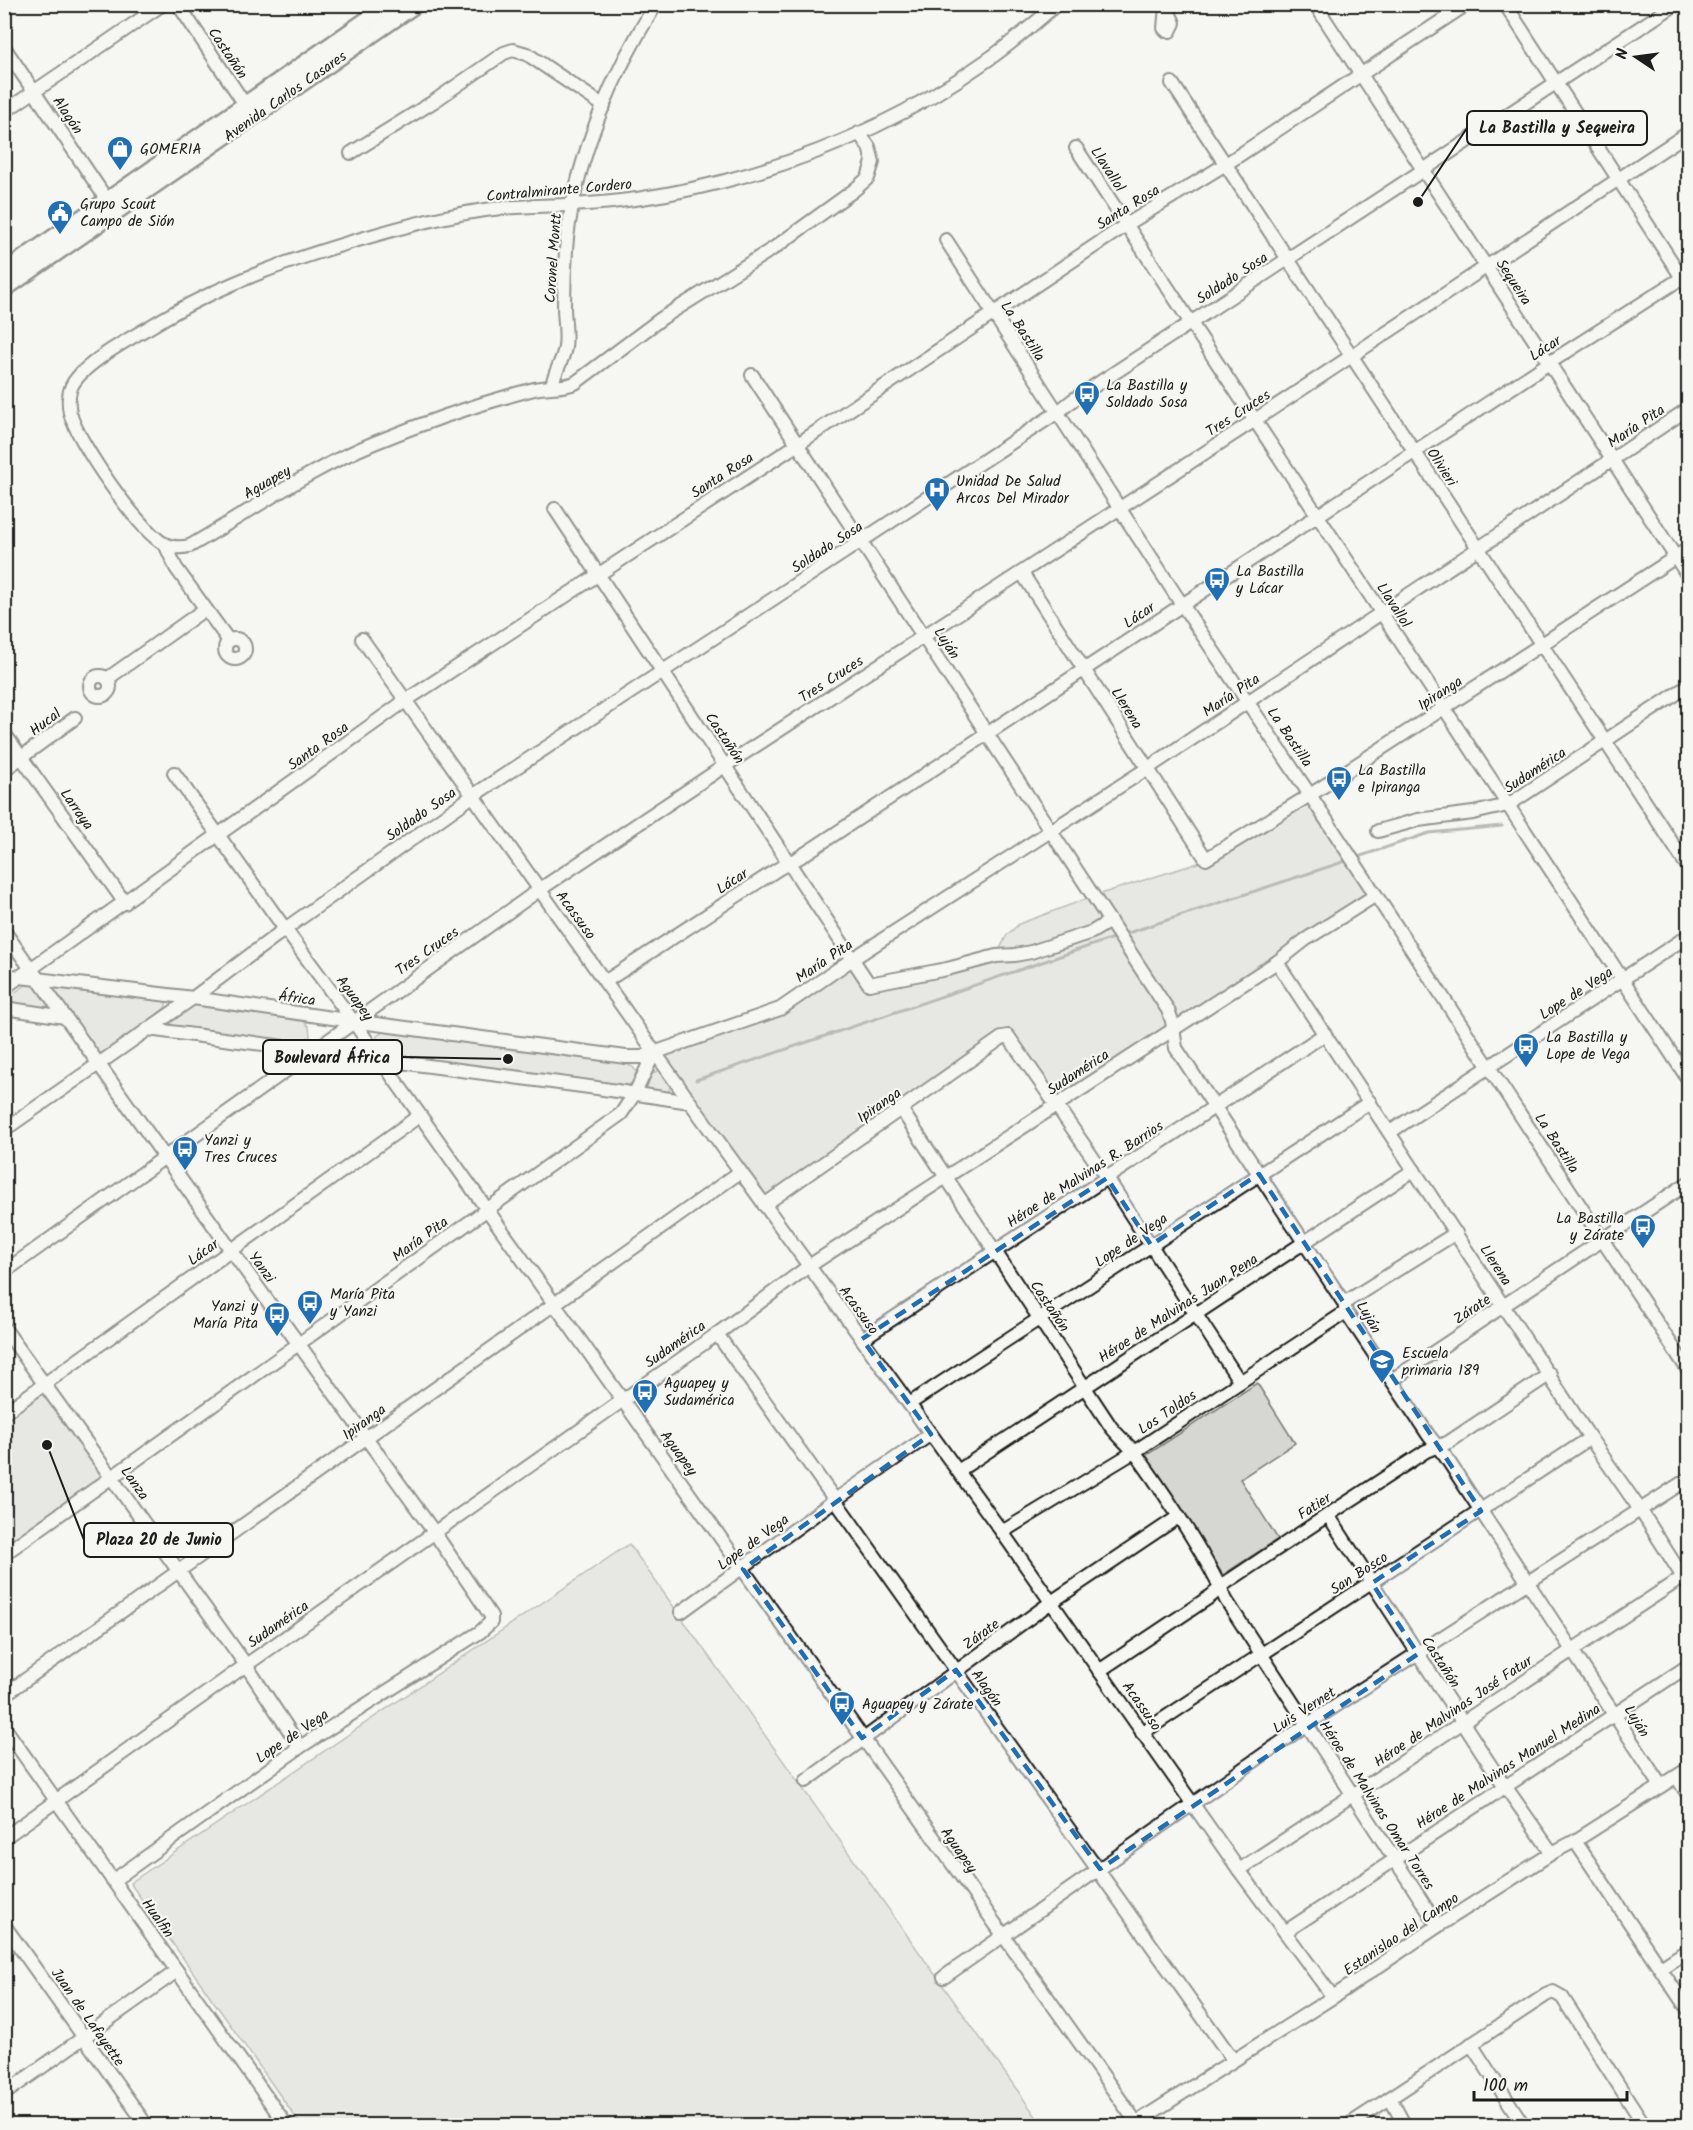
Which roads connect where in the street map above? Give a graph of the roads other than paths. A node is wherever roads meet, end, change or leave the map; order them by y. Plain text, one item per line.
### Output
1 (163, 4) edge
2 (178, 4) edge
3 (416, 4) edge
4 (656, 4) edge
5 (1057, 4) edge
6 (1315, 4) edge
7 (1467, 4) edge
8 (1505, 4) edge
9 (1676, 4) edge
10 (381, 7) edge
11 (4, 47) edge
12 (1360, 75) junction
13 (1172, 83) dead end
14 (1556, 83) junction
15 (34, 91) junction
16 (604, 106) junction
17 (4, 112) edge
18 (250, 112) junction
19 (859, 133) junction
20 (1689, 133) edge
21 (1076, 148) dead end
22 (351, 153) dead end
23 (1226, 164) junction
24 (1422, 171) junction
25 (1619, 178) junction
26 (107, 200) junction
27 (573, 205) junction
28 (1126, 225) junction
29 (946, 240) dead end
30 (1290, 259) junction
31 (1486, 267) junction
32 (4, 272) edge
33 (1687, 279) edge
34 (4, 289) edge
35 (994, 314) junction
36 (1190, 323) junction
37 (1353, 355) junction
38 (1548, 363) junction
39 (752, 375) dead end
40 (552, 386) junction
41 (1689, 409) edge
42 (1058, 412) junction
43 (1255, 420) junction
44 (798, 444) junction
45 (1414, 452) junction
46 (1611, 460) junction
47 (555, 509) dead end
48 (1120, 509) junction
49 (1318, 516) junction
50 (861, 542) junction
51 (165, 544) junction
52 (1478, 549) junction
53 (1689, 549) edge
54 (1676, 558) junction
55 (1022, 573) junction
56 (597, 574) junction
57 (1689, 576) edge
58 (1182, 604) junction
59 (205, 609) junction
60 (1381, 613) junction
61 (925, 637) junction
62 (362, 639) dead end
63 (229, 641) dead end
64 (1541, 645) junction
65 (1085, 669) junction
66 (663, 672) junction
67 (107, 680) dead end
68 (1689, 686) edge
69 (405, 701) junction
70 (1248, 701) junction
71 (1444, 708) junction
72 (75, 718) dead end
73 (4, 733) edge
74 (986, 734) junction
75 (1605, 741) junction
76 (22, 758) junction
77 (726, 765) junction
78 (1148, 768) junction
79 (4, 770) edge
80 (174, 773) dead end
81 (474, 795) junction
82 (1310, 795) junction
83 (1508, 805) junction
84 (1051, 830) junction
85 (1378, 831) dead end
86 (219, 836) junction
87 (1206, 859) joint
88 (790, 863) junction
89 (1689, 867) edge
90 (539, 890) junction
91 (1376, 895) junction
92 (125, 903) junction
93 (1112, 925) junction
94 (285, 929) junction
95 (4, 931) edge
96 (1689, 936) edge
97 (854, 958) junction
98 (1277, 962) junction
99 (34, 973) junction
100 (4, 975) edge
101 (20, 977) junction
102 (1623, 980) junction
103 (606, 981) junction
104 (4, 988) edge
105 (193, 998) junction
106 (4, 1008) edge
107 (65, 1017) junction
108 (353, 1021) junction
109 (148, 1029) junction
110 (1173, 1029) junction
111 (1324, 1034) junction
112 (312, 1051) junction
113 (655, 1051) junction
114 (381, 1061) junction
115 (98, 1064) junction
116 (1489, 1067) junction
117 (1689, 1079) edge
118 (635, 1093) junction
119 (690, 1102) junction
120 (1370, 1102) junction
121 (1056, 1105) junction
122 (1214, 1106) junction
123 (901, 1109) junction
124 (419, 1116) junction
125 (4, 1130) edge
126 (1390, 1132) junction
127 (165, 1158) junction
128 (1414, 1170) junction
129 (740, 1172) junction
130 (1259, 1173) junction
131 (945, 1177) junction
132 (1107, 1178) junction
133 (1689, 1183) edge
134 (764, 1204) junction
135 (487, 1210) junction
136 (1456, 1233) junction
137 (1602, 1240) junction
138 (1305, 1243) junction
139 (1151, 1245) junction
140 (231, 1250) junction
141 (996, 1251) junction
142 (809, 1266) junction
143 (4, 1272) edge
144 (553, 1303) junction
145 (1504, 1306) junction
146 (1345, 1308) junction
147 (1196, 1313) junction
148 (1040, 1319) junction
149 (4, 1328) edge
150 (717, 1334) junction
151 (862, 1339) junction
152 (299, 1345) junction
153 (1689, 1370) edge
154 (1550, 1374) junction
155 (1392, 1380) junction
156 (1240, 1382) junction
157 (46, 1384) junction
158 (1086, 1386) junction
159 (622, 1399) junction
160 (909, 1404) junction
161 (4, 1413) edge
162 (931, 1434) junction
163 (367, 1438) junction
164 (1590, 1438) junction
165 (1438, 1446) junction
166 (1134, 1452) junction
167 (958, 1471) junction
168 (113, 1478) junction
169 (1689, 1479) edge
170 (835, 1500) junction
171 (1481, 1511) junction
172 (1641, 1511) junction
173 (1328, 1515) junction
174 (1178, 1517) junction
175 (434, 1532) junction
176 (1002, 1532) junction
177 (4, 1554) edge
178 (743, 1569) junction
179 (179, 1572) junction
180 (1686, 1581) edge
181 (1528, 1582) junction
182 (1371, 1583) junction
183 (1221, 1588) junction
184 (1050, 1603) junction
185 (681, 1612) dead end
186 (491, 1622) joint
187 (1573, 1650) junction
188 (1261, 1654) junction
189 (1418, 1654) junction
190 (246, 1665) junction
191 (1689, 1666) edge
192 (956, 1670) junction
193 (1099, 1671) junction
194 (4, 1695) edge
195 (1615, 1714) junction
196 (1463, 1722) junction
197 (1306, 1725) junction
198 (4, 1727) edge
199 (1142, 1733) junction
200 (862, 1738) junction
201 (300, 1747) junction
202 (1689, 1769) edge
203 (1677, 1777) junction
204 (806, 1781) dead end
205 (1661, 1786) junction
206 (1505, 1787) junction
207 (1354, 1795) junction
208 (1689, 1795) edge
209 (57, 1800) junction
210 (1193, 1803) junction
211 (4, 1838) edge
212 (1575, 1841) junction
213 (1552, 1853) junction
214 (1395, 1858) junction
215 (1100, 1869) junction
216 (1239, 1870) junction
217 (114, 1880) junction
218 (4, 1925) edge
219 (1438, 1926) junction
220 (1285, 1932) junction
221 (1003, 1937) junction
222 (1689, 1950) edge
223 (1661, 1968) junction
224 (177, 1971) junction
225 (944, 1977) dead end
226 (1333, 1997) junction
227 (1689, 2010) edge
228 (84, 2036) junction
229 (1471, 2044) junction
230 (1233, 2060) junction
231 (4, 2094) edge
232 (1390, 2098) junction
233 (1133, 2124) edge
234 (147, 2126) edge
235 (287, 2126) edge
236 (1347, 2126) edge
237 (1405, 2126) edge
238 (1524, 2126) edge
239 (1645, 2126) edge

1 - 15 street
2 - 18 street, Castañón
3 - 18 main road, Avenida Carlos Casares
4 - 16 street, Coronel Montt
5 - 19 street, Contralmirante Cordero
6 - 12 street, Sequeira
7 - 12 street, Santa Rosa
8 - 14 street
9 - 14 street, Soldado Sosa
10 - 18 main road, Avenida Carlos Casares
11 - 15 street, Alagón
12 - 23 street, Santa Rosa
12 - 24 street, Sequeira
13 - 23 street, Olivieri
14 - 24 street, Soldado Sosa
14 - 25 street
15 - 17 street
15 - 26 street, Alagón
16 - 22 street
16 - 27 street, Coronel Montt
18 - 26 main road, Avenida Carlos Casares
18 - 34 main road, Avenida Carlos Casares
19 - 27 street, Contralmirante Cordero
19 - 40 street, Aguapey
20 - 25 street, Tres Cruces
21 - 28 street, Llavallol
23 - 28 street, Santa Rosa
23 - 30 street, Olivieri
24 - 30 street, Soldado Sosa
24 - 31 street, Sequeira
25 - 31 street, Tres Cruces
25 - 33 street
26 - 32 main road, Avenida Carlos Casares
27 - 40 street, Coronel Montt
27 - 51 street, Contralmirante Cordero
28 - 35 street, Santa Rosa
28 - 36 street, Llavallol
29 - 35 street, La Bastilla
30 - 36 street, Soldado Sosa
30 - 37 street, Olivieri
31 - 37 street, Tres Cruces
31 - 38 street, Sequeira
33 - 38 street, Lácar
35 - 42 street, La Bastilla
35 - 44 street, Santa Rosa
36 - 42 street, Soldado Sosa
36 - 43 street, Llavallol
37 - 43 street, Tres Cruces
37 - 45 street, Olivieri
38 - 45 street, Lácar
38 - 46 street, Sequeira
39 - 44 street, Luján
40 - 51 street, Aguapey
41 - 46 street, María Pita
42 - 48 street, La Bastilla
42 - 50 street, Soldado Sosa
43 - 48 street, Tres Cruces
43 - 49 street, Llavallol
44 - 50 street, Luján
44 - 56 street, Santa Rosa
45 - 49 street, Lácar
45 - 52 street, Olivieri
46 - 52 street, María Pita
46 - 54 street, Sequeira
47 - 56 street, Castañón
48 - 55 street, Tres Cruces
48 - 58 street, La Bastilla
49 - 58 street, Lácar
49 - 60 street, Llavallol
50 - 61 street, Luján
50 - 66 street, Soldado Sosa
51 - 59 street
52 - 60 street, María Pita
52 - 64 street, Olivieri
53 - 54 street, Ipiranga
54 - 57 street, Sequeira
54 - 64 street, Ipiranga
55 - 61 street, Tres Cruces
55 - 65 street, Llerena
56 - 66 street, Castañón
56 - 69 street, Santa Rosa
58 - 65 street, Lácar
58 - 70 street, La Bastilla
59 - 63 street
59 - 67 street
60 - 70 street, María Pita
60 - 71 street, Llavallol
61 - 74 street, Luján
61 - 77 street, Tres Cruces
62 - 69 street, Acassuso
64 - 71 street, Ipiranga
64 - 75 street, Olivieri
65 - 74 street, Lácar
65 - 78 street, Llerena
66 - 77 street, Castañón
66 - 81 street, Soldado Sosa
68 - 75 street, Sudamérica
69 - 81 street, Acassuso
69 - 86 street, Santa Rosa
70 - 78 street, María Pita
70 - 82 street, La Bastilla
71 - 82 street, Ipiranga
71 - 83 street, Llavallol
72 - 76 street, Hucal
73 - 76 street, Larraya
74 - 84 street, Luján
74 - 88 street, Lácar
75 - 83 street, Sudamérica
75 - 89 street, Olivieri
76 - 79 street, Hucal
76 - 92 street, Larraya
77 - 88 street, Castañón
77 - 90 street, Tres Cruces
78 - 84 street, María Pita
78 - 87 street, Llerena
80 - 86 street, Aguapey
81 - 90 street, Acassuso
81 - 94 street, Soldado Sosa
82 - 87 street, Ipiranga
82 - 91 street, La Bastilla
83 - 85 street, Sudamérica
83 - 102 street, Llavallol
84 - 93 street, Luján
84 - 97 street, María Pita
86 - 92 street, Santa Rosa
86 - 94 street, Aguapey
88 - 97 street, Castañón
88 - 103 street, Lácar
90 - 103 street, Acassuso
90 - 108 street, Tres Cruces
91 - 98 street, Sudamérica
91 - 116 street, La Bastilla
92 - 99 street, Santa Rosa
93 - 97 street, Castañón
93 - 110 street, Luján
94 - 105 street, Soldado Sosa
94 - 108 street, Aguapey
95 - 99 street, Yanzi
96 - 102 street, Lope de Vega
97 - 113 street, María Pita
98 - 110 street, Sudamérica
98 - 111 street, Llerena
99 - 101 street, Santa Rosa
99 - 105 street, África
99 - 107 street, Yanzi
100 - 101 street
101 - 104 street, Santa Rosa
102 - 116 street, Lope de Vega
102 - 117 street, Llavallol
103 - 113 street, Acassuso
105 - 108 street, África
105 - 109 street, Soldado Sosa
106 - 107 street
107 - 115 street, Yanzi
108 - 112 street, Tres Cruces
108 - 113 street, África
108 - 114 street, Aguapey
109 - 112 street
109 - 115 street, Soldado Sosa
110 - 121 street, Sudamérica
110 - 122 street, Luján
111 - 120 street, Llerena
111 - 122 street, Héroe de Malvinas R. Barrios
112 - 114 street
112 - 127 street, Tres Cruces
113 - 118 street, María Pita
113 - 119 street, Acassuso
114 - 118 street
114 - 124 street, Aguapey
115 - 125 street, Soldado Sosa
115 - 127 street, Yanzi
116 - 126 street, Lope de Vega
116 - 137 street, La Bastilla
118 - 119 street
118 - 135 street, María Pita
119 - 129 street, Acassuso
120 - 126 street, Llerena
120 - 130 street, Lope de Vega
121 - 123 street, Ipiranga
121 - 131 street, Sudamérica
121 - 132 street
122 - 130 street, Luján
122 - 132 street, Héroe de Malvinas R. Barrios
123 - 131 street, Castañón
123 - 134 street, Ipiranga
124 - 135 street, Aguapey
124 - 140 street, Lácar
126 - 128 street, Llerena
127 - 140 street, Yanzi
127 - 143 street, Tres Cruces
128 - 136 street, Llerena
128 - 138 street, Héroe de Malvinas Juan Pena
129 - 134 street, Acassuso
129 - 144 street, Ipiranga
130 - 138 street, Luján
130 - 139 street, Lope de Vega
131 - 141 street, Castañón
131 - 142 street, Sudamérica
132 - 139 street
132 - 141 street, Héroe de Malvinas R. Barrios
133 - 137 street, Zárate
134 - 142 street, Acassuso
135 - 144 street, Aguapey
135 - 152 street, María Pita
136 - 145 street, Llerena
136 - 146 street, Los Toldos
137 - 145 street, Zárate
137 - 153 street, La Bastilla
138 - 146 street, Luján
138 - 147 street, Héroe de Malvinas Juan Pena
139 - 147 street
139 - 148 street, Lope de Vega
140 - 152 street, Yanzi
140 - 157 street, Lácar
141 - 148 street, Castañón
141 - 151 street, Héroe de Malvinas R. Barrios
142 - 150 street, Sudamérica
142 - 151 street, Acassuso
144 - 159 street, Aguapey
144 - 163 street, Ipiranga
145 - 154 street, Llerena
145 - 155 street, Zárate
146 - 155 street, Luján
146 - 156 street, Los Toldos
147 - 156 street
147 - 158 street, Héroe de Malvinas Juan Pena
148 - 158 street, Castañón
148 - 160 street, Lope de Vega
149 - 157 street, Lanza
150 - 159 street, Sudamérica
150 - 170 street, Alagón
151 - 160 street, Acassuso
152 - 163 street, Yanzi
152 - 168 street, María Pita
154 - 164 street, Llerena
154 - 165 street, Fatier
155 - 165 street, Luján
156 - 166 street, Los Toldos
157 - 161 street, Lácar
157 - 168 street, Lanza
158 - 166 street, Castañón
158 - 167 street, Héroe de Malvinas Juan Pena
159 - 175 street, Sudamérica
159 - 178 street, Aguapey
160 - 162 street, Acassuso
162 - 167 street, Acassuso
162 - 170 street, Lope de Vega
163 - 175 street, Yanzi
163 - 179 street, Ipiranga
164 - 171 street, San Bosco
164 - 172 street, Llerena
165 - 171 street, Luján
165 - 173 street, Fatier
166 - 174 street, Castañón
166 - 176 street, Los Toldos
167 - 176 street, Acassuso
168 - 177 street, María Pita
168 - 179 street, Lanza
169 - 172 street, Luis Vernet
170 - 178 street, Lope de Vega
170 - 192 street, Alagón
171 - 181 street, Luján
171 - 182 street, San Bosco
172 - 180 street, Llerena
172 - 181 street, Luis Vernet
173 - 182 street, Castañón
173 - 183 street, Fatier
174 - 183 street, Héroe de Malvinas Omar Torres
174 - 184 street, Zárate
175 - 186 street, Yanzi
175 - 190 street, Sudamérica
176 - 184 street, Acassuso
178 - 185 street, Lope de Vega
178 - 200 street, Aguapey
179 - 190 street, Lanza
179 - 194 street, Ipiranga
180 - 187 street, Héroe de Malvinas José Fatur
181 - 187 street, Luján
181 - 189 street, Luis Vernet
182 - 188 street, San Bosco
182 - 189 street, Castañón
183 - 188 street, Héroe de Malvinas Omar Torres
183 - 193 street, Fatier
184 - 192 street, Zárate
184 - 193 street, Acassuso
186 - 201 street, Lope de Vega
187 - 195 street, Luján
187 - 196 street, Héroe de Malvinas José Fatur
188 - 197 street, Héroe de Malvinas Omar Torres
188 - 199 street, San Bosco
189 - 196 street, Castañón
189 - 197 street, Luis Vernet
190 - 201 street, Lanza
190 - 209 street, Sudamérica
191 - 195 street, Héroe de Malvinas Manuel Medina
192 - 200 street, Zárate
192 - 215 street, Alagón
193 - 199 street, Acassuso
195 - 205 street, Luján
195 - 206 street, Héroe de Malvinas Manuel Medina
196 - 206 street, Castañón
196 - 207 street, Héroe de Malvinas José Fatur
197 - 207 street, Héroe de Malvinas Omar Torres
197 - 210 street, Luis Vernet
198 - 209 street, Hualfin
199 - 210 street, Acassuso
200 - 204 street, Zárate
200 - 221 street, Aguapey
201 - 217 street, Lope de Vega
202 - 203 street, Estanislao del Campo
203 - 205 street, Estanislao del Campo
203 - 208 street
205 - 212 street, Estanislao del Campo
206 - 213 street, Castañón
206 - 214 street, Héroe de Malvinas Manuel Medina
207 - 214 street, Héroe de Malvinas Omar Torres
207 - 216 street, Héroe de Malvinas José Fatur
209 - 211 street, Sudamérica
209 - 217 street, Hualfin
210 - 215 street, Luis Vernet
210 - 216 street, Acassuso
212 - 213 street, Estanislao del Campo
212 - 223 street
213 - 219 street, Estanislao del Campo
214 - 219 street, Héroe de Malvinas Omar Torres
214 - 220 street, Héroe de Malvinas Manuel Medina
215 - 221 street, Luis Vernet
215 - 230 street, Alagón
216 - 220 street, Acassuso
217 - 224 street, Hualfin
218 - 228 street, Juan de Lafayette
219 - 226 street, Estanislao del Campo
220 - 226 street, Acassuso
221 - 225 street, Luis Vernet
221 - 233 street, Aguapey
222 - 223 street
223 - 227 street
224 - 228 street
224 - 235 street, Hualfin
226 - 230 street, Estanislao del Campo
228 - 231 street
228 - 234 street, Juan de Lafayette
229 - 232 street
229 - 238 street
229 - 239 street
230 - 233 street, Estanislao del Campo
232 - 236 street
232 - 237 street

